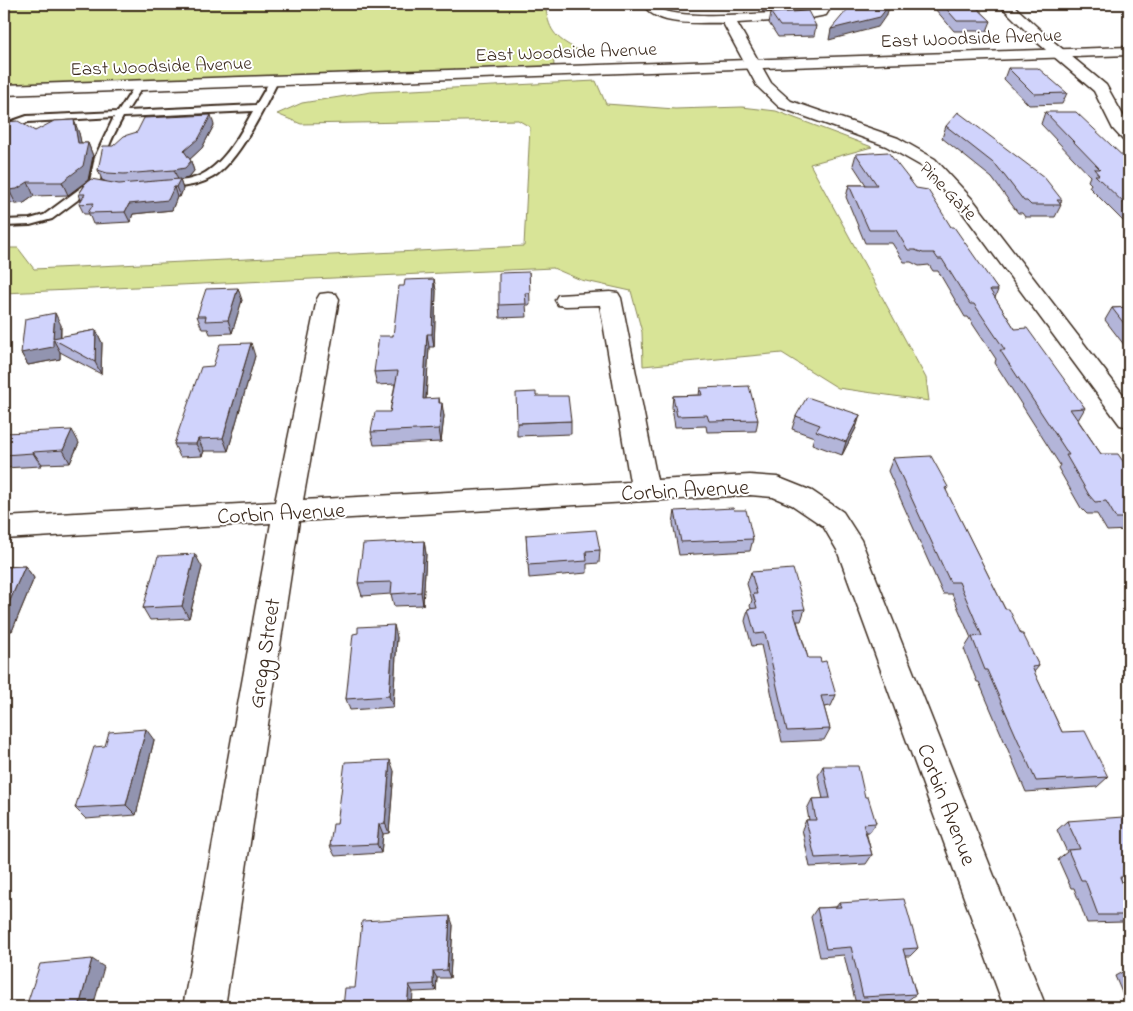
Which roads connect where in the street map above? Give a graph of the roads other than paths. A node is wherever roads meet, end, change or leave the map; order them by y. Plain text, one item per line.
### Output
1 (649, 4) edge
2 (827, 4) edge
3 (1005, 4) edge
4 (728, 19) junction
5 (1129, 51) edge
6 (1058, 54) junction
7 (754, 64) junction
8 (274, 81) junction
9 (139, 86) junction
10 (4, 90) edge
11 (258, 108) junction
12 (121, 116) junction
13 (4, 127) edge
14 (1129, 136) edge
15 (95, 182) junction
16 (149, 187) edge
17 (121, 189) edge
18 (4, 222) edge
19 (328, 299) dead end
20 (566, 300) dead end
21 (1129, 419) edge
22 (645, 490) junction
23 (287, 511) junction
24 (4, 528) edge
25 (204, 1007) edge
26 (1025, 1007) edge

1 - 4 street
2 - 4 street
3 - 6 street
4 - 7 street, Pine Gate
5 - 6 street, East Woodside Avenue
6 - 7 street, East Woodside Avenue
6 - 14 street
7 - 8 street, East Woodside Avenue
7 - 21 street, Pine Gate
8 - 9 street, East Woodside Avenue
8 - 11 lane
9 - 10 street, East Woodside Avenue
9 - 12 lane
11 - 12 lane
11 - 16 lane
12 - 13 lane
12 - 15 lane
15 - 17 lane
15 - 18 lane
19 - 23 street, Gregg Street
20 - 22 street
22 - 23 street, Corbin Avenue
22 - 26 street, Corbin Avenue
23 - 24 street, Corbin Avenue
23 - 25 street, Gregg Street

